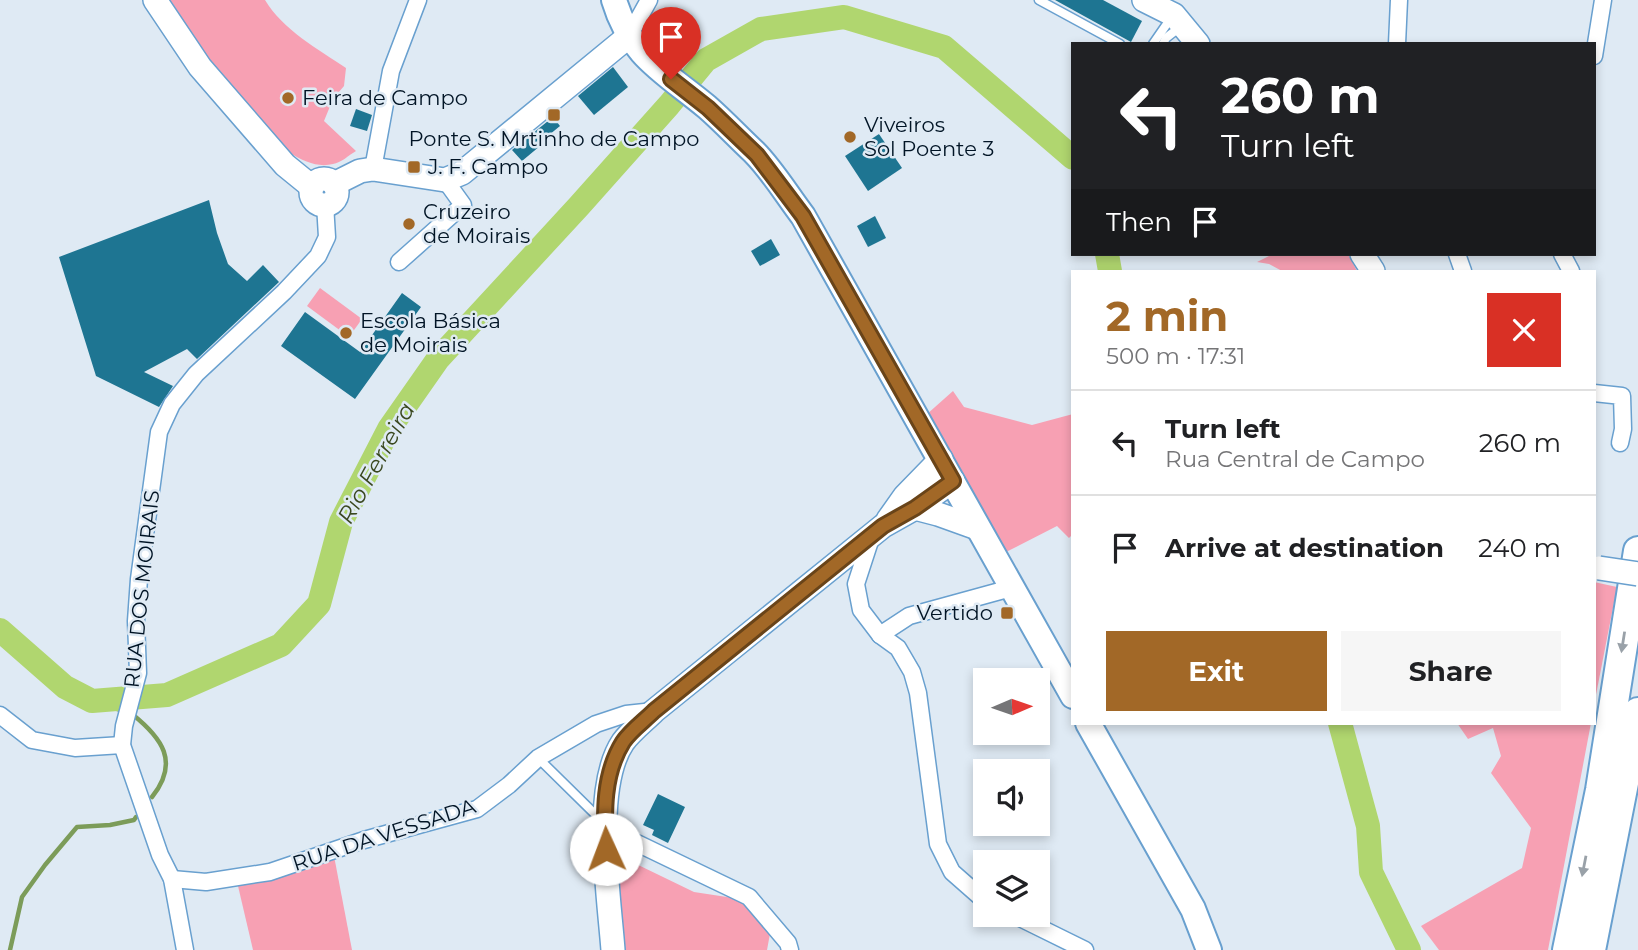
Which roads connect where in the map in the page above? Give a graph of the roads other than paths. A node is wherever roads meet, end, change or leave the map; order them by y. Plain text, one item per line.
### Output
1 (155, 0) edge
2 (418, 0) edge
3 (614, 0) edge
4 (649, 0) edge
5 (1039, 0) edge
6 (1144, 0) edge
7 (1399, 0) edge
8 (1604, 0) edge
9 (1178, 20) junction
10 (629, 36) junction
11 (1116, 42) edge
12 (1155, 42) edge
13 (1164, 42) edge
14 (1196, 42) edge
15 (1397, 42) edge
16 (1596, 45) edge
17 (373, 169) junction
18 (445, 180) junction
19 (324, 192) junction
20 (399, 262) dead end
21 (1596, 393) edge
22 (1620, 443) dead end
23 (941, 459) junction
24 (953, 481) junction
25 (915, 508) junction
26 (977, 528) junction
27 (877, 530) junction
28 (1638, 551) edge
29 (1596, 567) edge
30 (1638, 574) edge
31 (1011, 588) junction
32 (880, 635) junction
33 (1071, 693) edge
34 (654, 711) junction
35 (1638, 712) edge
36 (0, 715) edge
37 (1089, 725) edge
38 (122, 745) junction
39 (538, 758) junction
40 (605, 824) junction
41 (172, 879) junction
42 (973, 890) edge
43 (1038, 927) edge
44 (185, 950) edge
45 (613, 950) edge
46 (790, 950) edge
47 (1085, 950) edge
48 (1209, 950) edge
49 (1567, 950) edge
50 (1591, 950) edge

1 - 19 street
2 - 17 street
3 - 10 main road
4 - 10 street
5 - 11 lane
6 - 9 street
7 - 15 street
8 - 16 street
9 - 12 lane
9 - 13 lane
9 - 14 street
10 - 18 street
10 - 23 main road
17 - 18 street
17 - 19 street
18 - 20 street
19 - 38 street, RUA DOS MOIRAIS
21 - 22 street
23 - 24 main road
23 - 27 street
24 - 25 street
24 - 26 main road
25 - 26 street
25 - 27 street
26 - 31 main road
27 - 32 street
27 - 34 street
28 -> 49 highway
29 - 30 street, bridge
31 - 32 street
31 - 33 main road
32 - 42 street
34 - 39 street, RUA DA VESSADA
34 - 40 street
35 - 50 highway
36 - 38 street
37 - 48 main road
38 - 41 street
39 - 40 lane
39 - 41 street, RUA DA VESSADA
40 - 45 street
40 - 46 street
41 - 44 street
43 - 47 street

